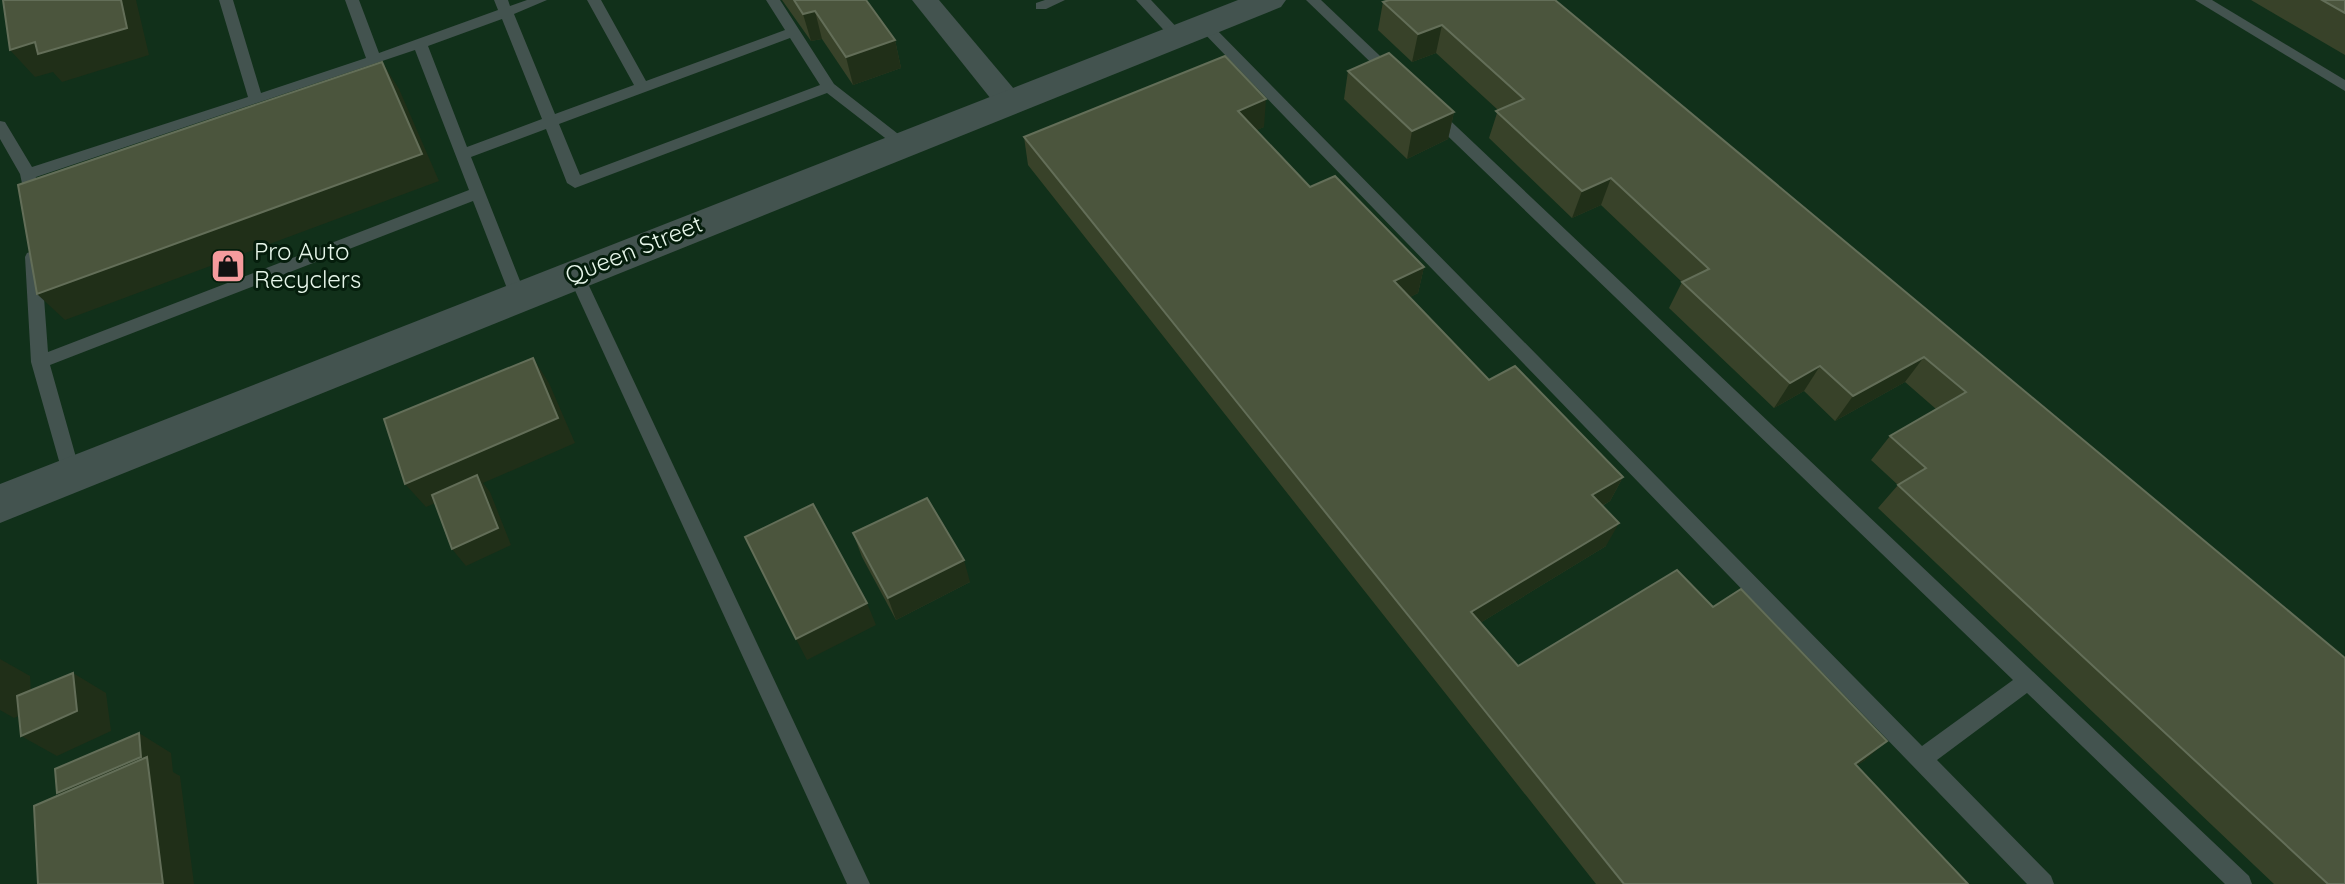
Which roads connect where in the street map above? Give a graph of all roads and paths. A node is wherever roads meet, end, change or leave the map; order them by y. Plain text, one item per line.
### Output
1 (226, 0) edge
2 (352, 0) edge
3 (540, 0) edge
4 (594, 0) edge
5 (773, 0) edge
6 (925, 0) edge
7 (1058, 0) edge
8 (1143, 0) edge
9 (1269, 0) edge
10 (1313, 0) edge
11 (2202, 0) edge
12 (503, 6) edge
13 (1041, 6) dead end
14 (1191, 31) junction
15 (792, 32) junction
16 (419, 42) junction
17 (374, 60) junction
18 (1402, 84) edge
19 (642, 86) junction
20 (2345, 86) edge
21 (829, 87) junction
22 (256, 100) junction
23 (1009, 102) junction
24 (1425, 105) edge
25 (549, 119) junction
26 (0, 126) edge
27 (903, 144) junction
28 (463, 154) junction
29 (28, 174) junction
30 (478, 193) junction
31 (30, 206) edge
32 (32, 237) edge
33 (575, 273) junction
34 (518, 296) junction
35 (40, 362) junction
36 (72, 475) junction
37 (0, 504) edge
38 (2027, 681) junction
39 (1921, 759) junction
40 (859, 884) edge
41 (2043, 884) edge
42 (2241, 884) edge

1 - 22 lane
2 - 17 lane
3 - 12 lane
4 - 19 lane
5 - 15 lane
6 - 23 street
7 - 13 lane
8 - 14 lane
9 - 14 street, Queen Street
10 - 18 lane
11 - 20 lane
12 - 16 lane
12 - 25 lane
14 - 23 street, Queen Street
14 - 39 lane
15 - 19 lane
15 - 21 lane
16 - 17 lane
16 - 28 lane
17 - 22 lane
19 - 25 lane
21 - 25 lane
21 - 27 lane
22 - 29 lane
23 - 27 street, Queen Street
24 - 38 lane
25 - 28 lane
26 - 29 lane
27 - 33 street, Queen Street
28 - 30 lane
29 - 31 lane
30 - 34 lane
30 - 35 lane
32 - 35 lane
33 - 34 street, Queen Street
33 - 40 lane
34 - 36 street, Queen Street
35 - 36 lane
36 - 37 street, Queen Street
38 - 39 lane
38 - 42 lane
39 - 41 lane

